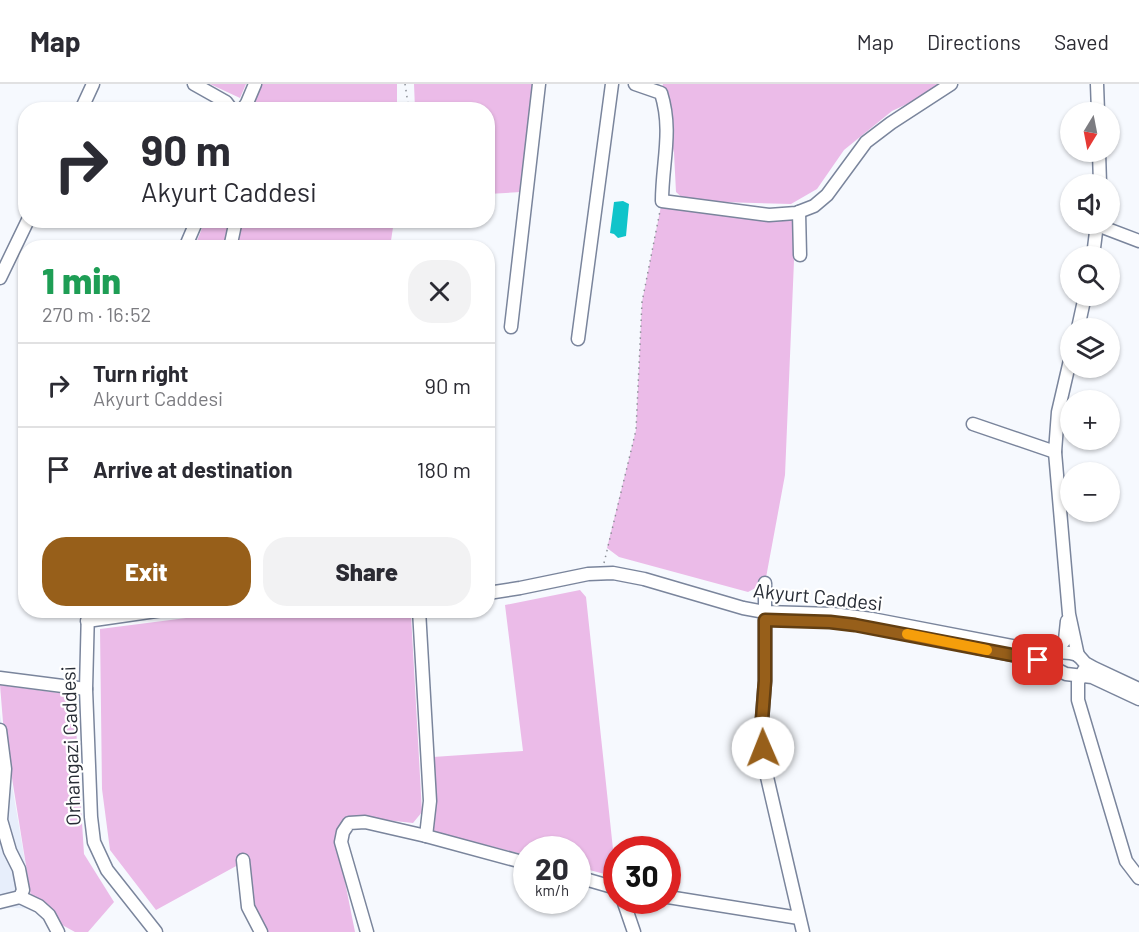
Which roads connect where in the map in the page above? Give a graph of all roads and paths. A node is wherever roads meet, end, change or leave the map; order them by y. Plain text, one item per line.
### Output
1 (93, 84) edge
2 (194, 84) edge
3 (255, 84) edge
4 (405, 84) edge
5 (539, 84) edge
6 (612, 84) edge
7 (635, 84) edge
8 (951, 84) edge
9 (1097, 84) edge
10 (85, 102) edge
11 (226, 102) edge
12 (246, 102) edge
13 (408, 102) edge
14 (1098, 102) edge
15 (662, 201) junction
16 (799, 212) junction
17 (1120, 233) edge
18 (18, 241) edge
19 (1139, 241) edge
20 (800, 255) dead end
21 (0, 278) edge
22 (510, 327) dead end
23 (578, 339) dead end
24 (1066, 378) edge
25 (974, 424) dead end
26 (1055, 452) junction
27 (601, 572) junction
28 (765, 583) dead end
29 (495, 592) edge
30 (495, 600) edge
31 (1069, 614) junction
32 (765, 616) junction
33 (88, 618) edge
34 (419, 618) edge
35 (1057, 651) junction
36 (1081, 665) junction
37 (1056, 669) junction
38 (0, 678) edge
39 (86, 689) junction
40 (1139, 689) edge
41 (1139, 699) edge
42 (1078, 700) junction
43 (0, 730) edge
44 (1, 823) edge
45 (426, 836) junction
46 (513, 859) edge
47 (243, 860) dead end
48 (1139, 878) edge
49 (20, 897) junction
50 (681, 899) edge
51 (0, 902) edge
52 (628, 914) edge
53 (799, 918) junction
54 (58, 932) edge
55 (156, 932) edge
56 (261, 932) edge
57 (367, 932) edge
58 (634, 932) edge
59 (803, 932) edge

1 - 10 street
2 - 11 street
3 - 12 street
4 - 13 path
5 - 22 street
6 - 23 street
7 - 15 street
8 - 16 street
9 - 14 street
15 - 16 street
15 - 27 path
16 - 20 street
17 - 19 street
18 - 21 street
24 - 26 street
25 - 26 street
26 - 31 street
27 - 29 street, Akyurt Caddesi
27 - 32 street, Akyurt Caddesi
28 - 32 street
30 - 32 street, Akyurt Caddesi
31 - 35 street
31 - 36 street
32 - 35 street, Akyurt Caddesi
32 - 37 street, Akyurt Caddesi
32 - 53 street
33 - 39 street, Orhangazi Caddesi
34 - 45 street
35 - 36 street, Akyurt Caddesi
35 - 37 street
36 - 37 street, Akyurt Caddesi
36 - 40 street, Akyurt Caddesi
36 - 41 street, Akyurt Caddesi
36 - 42 street
37 - 42 street
38 - 39 street
39 - 55 street, Orhangazi Caddesi
42 - 48 street
43 - 44 street
44 - 49 street
45 - 46 street
45 - 57 street
47 - 56 street
49 - 51 street
49 - 54 street
50 - 53 street
52 - 58 street
53 - 59 street

